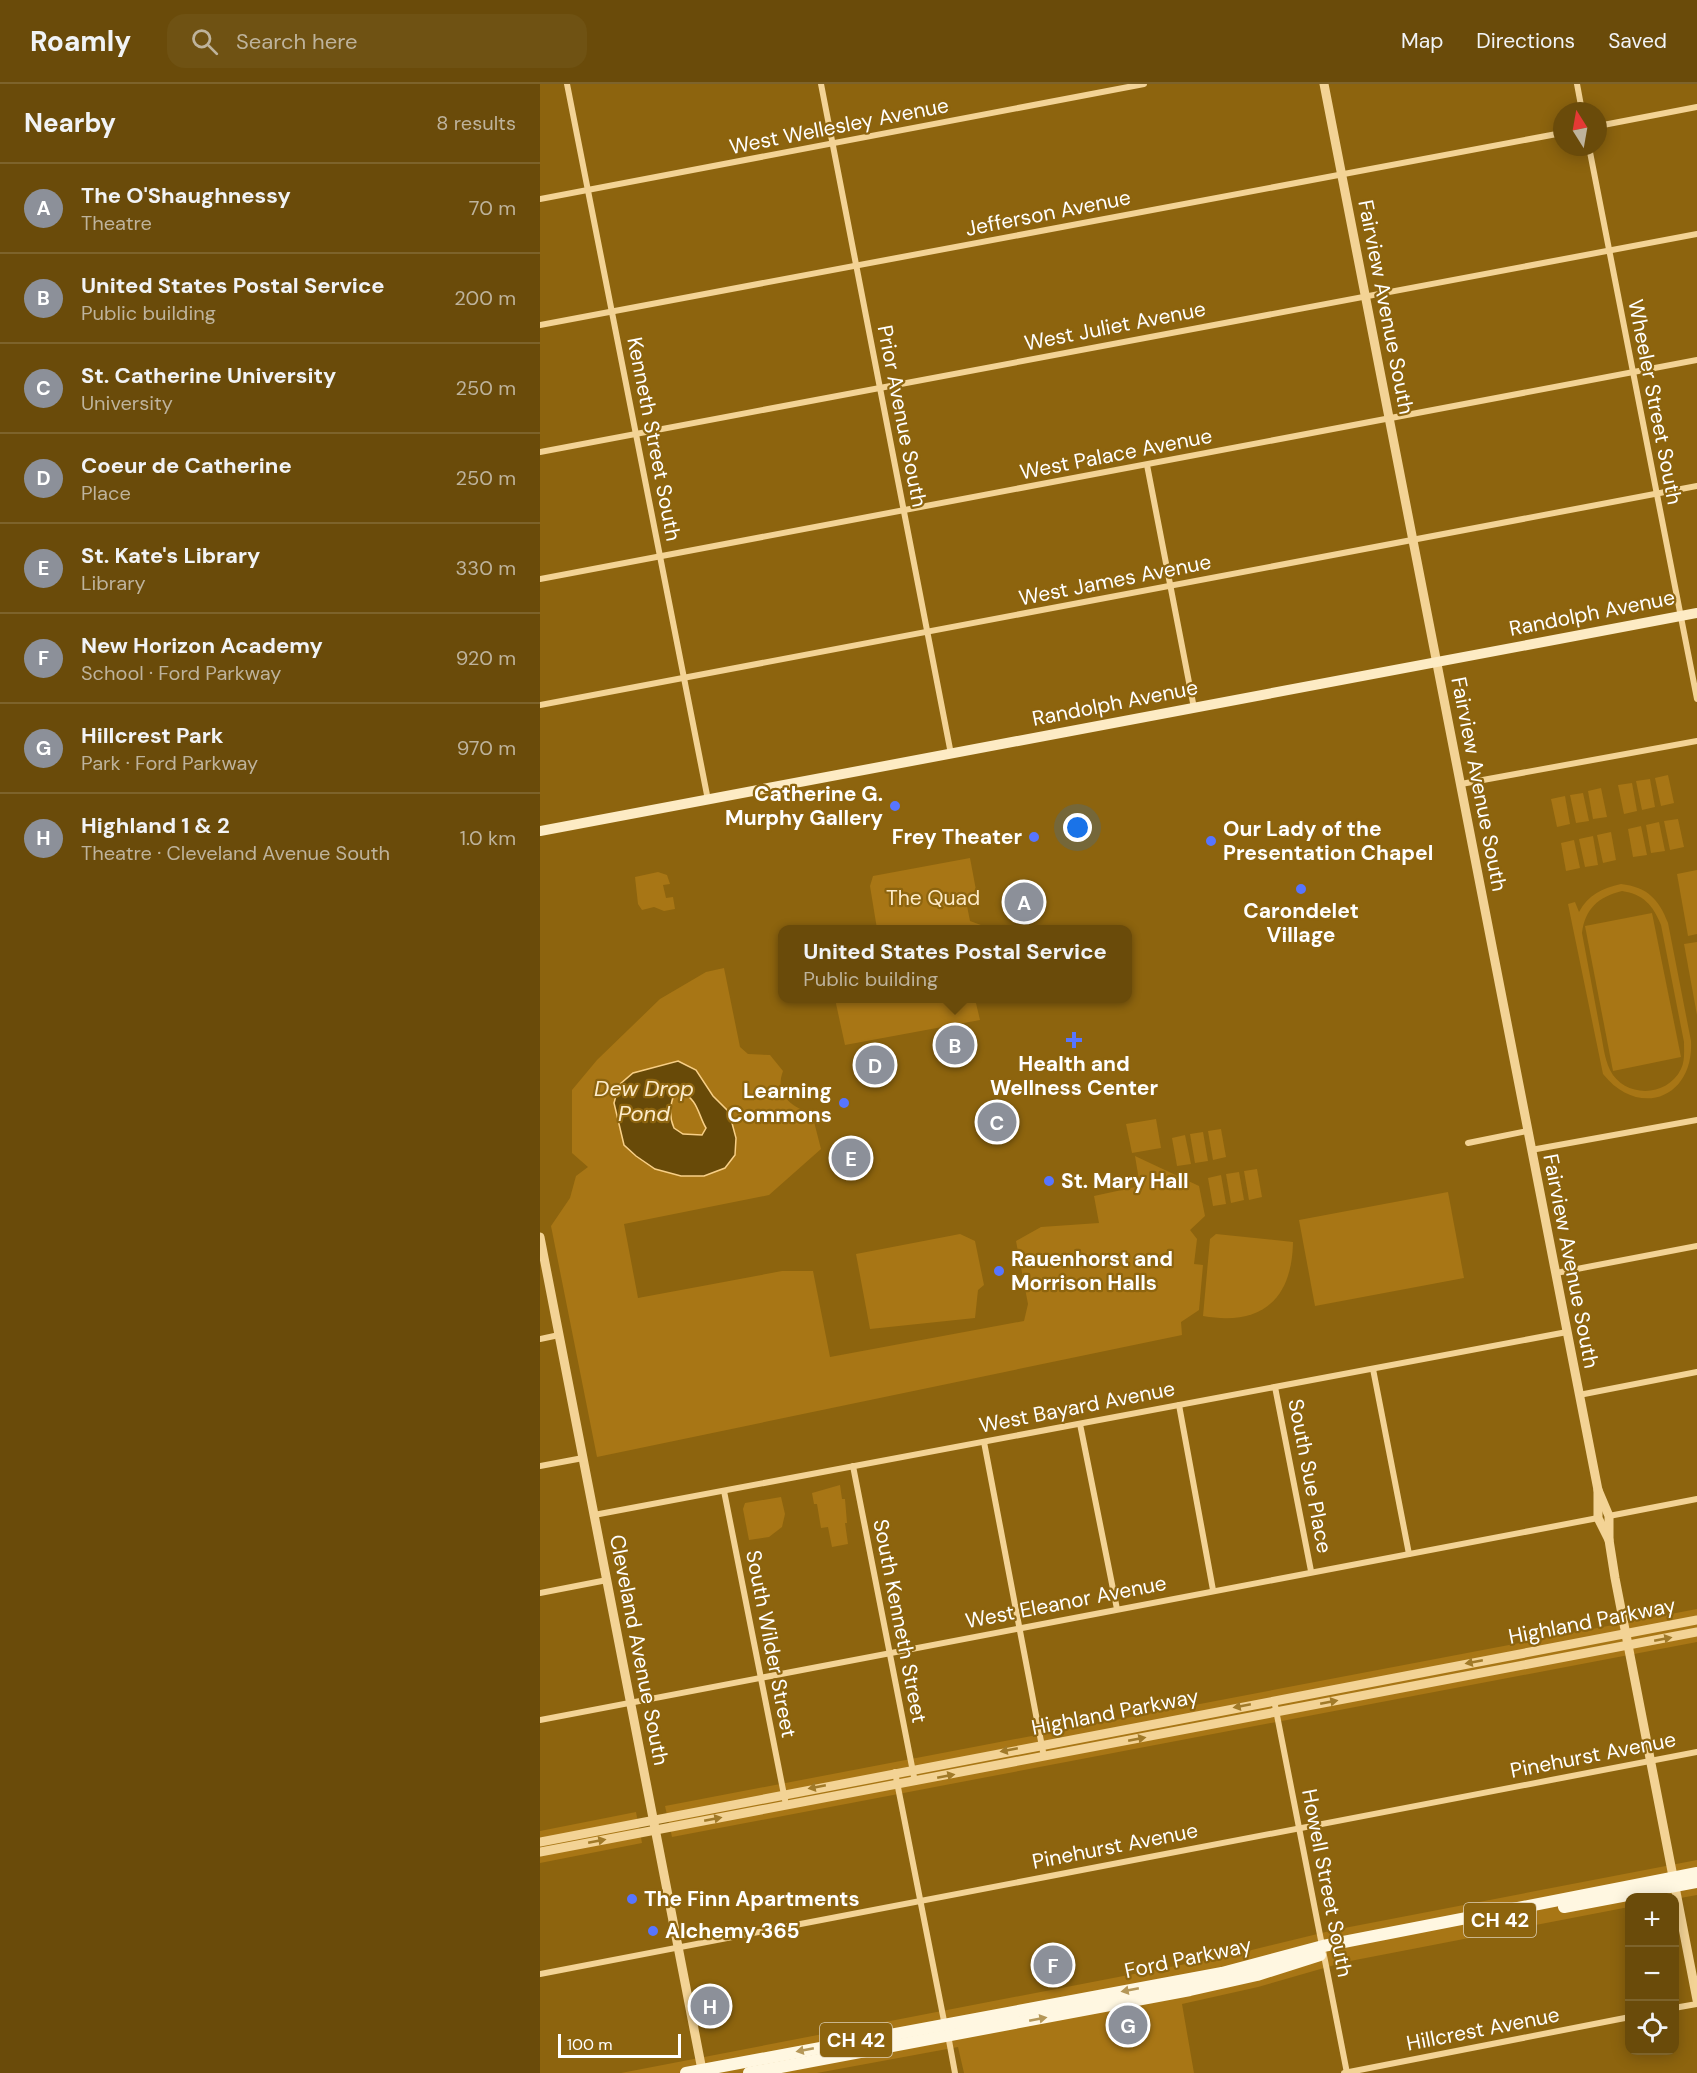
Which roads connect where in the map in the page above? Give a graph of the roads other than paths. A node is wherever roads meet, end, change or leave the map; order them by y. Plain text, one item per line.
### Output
1 (567, 84) edge
2 (821, 84) edge
3 (1144, 84) edge
4 (1324, 84) edge
5 (1577, 84) edge
6 (1580, 102) edge
7 (1697, 107) edge
8 (1607, 124) edge
9 (1553, 134) edge
10 (832, 144) junction
11 (1591, 156) edge
12 (1342, 174) junction
13 (588, 190) junction
14 (540, 199) edge
15 (1697, 234) edge
16 (1609, 250) junction
17 (855, 266) junction
18 (1365, 296) junction
19 (611, 312) junction
20 (540, 325) edge
21 (1697, 360) edge
22 (1633, 372) junction
23 (880, 387) junction
24 (1389, 419) junction
25 (636, 433) junction
26 (540, 452) edge
27 (1147, 465) junction
28 (1697, 486) edge
29 (1656, 494) junction
30 (904, 512) junction
31 (1413, 540) junction
32 (660, 557) junction
33 (540, 579) edge
34 (1170, 586) junction
35 (1697, 613) edge
36 (1681, 616) junction
37 (927, 632) junction
38 (1437, 662) junction
39 (684, 678) junction
40 (1697, 699) edge
41 (540, 705) edge
42 (1194, 708) junction
43 (1697, 741) edge
44 (951, 754) junction
45 (1461, 784) junction
46 (708, 800) junction
47 (540, 831) edge
48 (1697, 1120) edge
49 (1527, 1131) junction
50 (1468, 1143) dead end
51 (1531, 1150) junction
52 (540, 1237) edge
53 (1697, 1246) edge
54 (1556, 1273) junction
55 (1567, 1332) junction
56 (559, 1335) junction
57 (540, 1339) edge
58 (1373, 1369) junction
59 (1697, 1372) edge
60 (1275, 1387) junction
61 (1579, 1395) junction
62 (1179, 1405) junction
63 (1080, 1424) junction
64 (984, 1442) junction
65 (583, 1458) junction
66 (853, 1466) junction
67 (540, 1467) edge
68 (1598, 1490) junction
69 (724, 1491) junction
70 (1697, 1499) edge
71 (594, 1515) junction
72 (1609, 1516) junction
73 (1598, 1518) junction
74 (1609, 1540) junction
75 (1409, 1554) junction
76 (1311, 1571) junction
77 (607, 1580) junction
78 (1213, 1590) junction
79 (540, 1593) edge
80 (1117, 1609) junction
81 (1697, 1620) edge
82 (1019, 1628) junction
83 (1697, 1632) edge
84 (1626, 1633) junction
85 (1628, 1646) junction
86 (890, 1653) junction
87 (761, 1677) junction
88 (1274, 1700) junction
89 (630, 1702) junction
90 (1277, 1712) junction
91 (540, 1720) edge
92 (1042, 1744) junction
93 (1697, 1752) edge
94 (1044, 1757) junction
95 (1651, 1761) junction
96 (912, 1769) junction
97 (896, 1772) junction
98 (915, 1782) junction
99 (898, 1785) junction
100 (784, 1793) junction
101 (786, 1805) junction
102 (653, 1818) junction
103 (1300, 1826) junction
104 (655, 1830) junction
105 (540, 1842) edge
106 (540, 1852) edge
107 (1697, 1873) edge
108 (1675, 1882) junction
109 (1697, 1882) edge
110 (921, 1900) junction
111 (677, 1947) junction
112 (1324, 1950) junction
113 (540, 1974) edge
114 (1697, 2002) edge
115 (1679, 2007) edge
116 (1625, 2018) edge
117 (946, 2029) junction
118 (702, 2071) edge
119 (686, 2073) edge
120 (749, 2073) edge
121 (955, 2073) edge
122 (1345, 2073) edge

1 - 13 street, Kenneth Street South
2 - 10 street, Prior Avenue South
3 - 10 street, West Wellesley Avenue
4 - 12 street, Fairview Avenue South
5 - 6 street
7 - 8 street
9 - 12 street, Jefferson Avenue
10 - 13 street, West Wellesley Avenue
10 - 17 street, Prior Avenue South
11 - 16 street, Wheeler Street South
12 - 17 street, Jefferson Avenue
12 - 18 street, Fairview Avenue South
13 - 14 street, West Wellesley Avenue
13 - 19 street, Kenneth Street South
15 - 16 street, West Juliet Avenue
16 - 18 street, West Juliet Avenue
16 - 22 street, Wheeler Street South
17 - 19 street, Jefferson Avenue
17 - 23 street, Prior Avenue South
18 - 23 street, West Juliet Avenue
18 - 24 street, Fairview Avenue South
19 - 20 street, Jefferson Avenue
19 - 25 street, Kenneth Street South
21 - 22 street, West Palace Avenue
22 - 24 street, West Palace Avenue
22 - 29 street, Wheeler Street South
23 - 25 street, West Juliet Avenue
23 - 30 street, Prior Avenue South
24 - 27 street, West Palace Avenue
24 - 31 street, Fairview Avenue South
25 - 26 street, West Juliet Avenue
25 - 32 street, Kenneth Street South
27 - 30 street, West Palace Avenue
27 - 34 street
28 - 29 street, West James Avenue
29 - 31 street, West James Avenue
29 - 36 street, Wheeler Street South
30 - 32 street, West Palace Avenue
30 - 37 street, Prior Avenue South
31 - 34 street, West James Avenue
31 - 38 street, Fairview Avenue South
32 - 33 street, West Palace Avenue
32 - 39 street, Kenneth Street South
34 - 37 street, West James Avenue
34 - 42 street
35 - 36 main road, Randolph Avenue
36 - 38 main road, Randolph Avenue
36 - 40 street, Wheeler Street South
37 - 39 street, West James Avenue
37 - 44 street, Prior Avenue South
38 - 42 main road, Randolph Avenue
38 - 45 street, Fairview Avenue South
39 - 41 street, West James Avenue
39 - 46 street, Kenneth Street South
42 - 44 main road, Randolph Avenue
43 - 45 street
44 - 46 main road, Randolph Avenue
45 - 49 street, Fairview Avenue South
46 - 47 main road, Randolph Avenue
48 - 51 street
49 - 50 street
49 - 51 street, Fairview Avenue South
51 - 54 street, Fairview Avenue South
52 - 56 street, Cleveland Avenue South
53 - 54 street
54 - 55 street, Fairview Avenue South
55 - 58 street, West Bayard Avenue
55 - 61 street, Fairview Avenue South
56 - 57 street
56 - 65 street, Cleveland Avenue South
58 - 60 street, West Bayard Avenue
58 - 75 street
59 - 61 street
60 - 62 street, West Bayard Avenue
60 - 76 street, South Sue Place
61 - 68 street, Fairview Avenue South
62 - 63 street, West Bayard Avenue
62 - 78 street
63 - 64 street, West Bayard Avenue
63 - 80 street
64 - 66 street, West Bayard Avenue
64 - 82 street
65 - 67 street
65 - 71 street, Cleveland Avenue South
66 - 69 street, West Bayard Avenue
66 - 86 street, South Kenneth Street
68 - 72 street, Fairview Avenue South
68 - 73 street, Fairview Avenue South
69 - 71 street, West Bayard Avenue
69 - 87 street, South Wilder Street
70 - 72 street
71 - 77 street, Cleveland Avenue South
72 - 74 street, Fairview Avenue South
73 - 74 street, Fairview Avenue South
73 - 75 street, West Eleanor Avenue
74 - 84 street, Fairview Avenue South
75 - 76 street, West Eleanor Avenue
76 - 78 street, West Eleanor Avenue
77 - 79 street
77 - 89 street, Cleveland Avenue South
78 - 80 street, West Eleanor Avenue
80 - 82 street, West Eleanor Avenue
81 - 84 street, Highland Parkway
82 - 86 street, West Eleanor Avenue
82 - 92 street
85 -> 83 street, Highland Parkway
84 - 85 street, Fairview Avenue South
84 -> 88 street, Highland Parkway
90 -> 85 street, Highland Parkway
85 - 95 street, Fairview Avenue South
86 - 87 street, West Eleanor Avenue
86 - 96 street, South Kenneth Street
87 - 89 street, West Eleanor Avenue
87 - 100 street, South Wilder Street
88 - 90 street, Howell Street South
88 -> 92 street, Highland Parkway
89 - 91 street, West Eleanor Avenue
89 - 102 street, Cleveland Avenue South
94 -> 90 street, Highland Parkway
90 - 103 street, Howell Street South
92 - 94 street
92 -> 96 street, Highland Parkway
93 - 95 street, Pinehurst Avenue
98 -> 94 street, Highland Parkway
95 - 103 street, Pinehurst Avenue
95 - 108 street, Fairview Avenue South
96 - 97 street, Highland Parkway
96 - 98 street, South Kenneth Street
97 - 99 street
97 -> 100 street, Highland Parkway
98 - 99 street, Highland Parkway
99 - 101 street, Highland Parkway
99 - 110 street
100 - 101 street, South Wilder Street
100 - 102 street, Highland Parkway
104 -> 101 street, Highland Parkway
102 - 104 street, Cleveland Avenue South
102 - 105 street, Highland Parkway
103 - 110 street, Pinehurst Avenue
103 - 112 street, Howell Street South
106 -> 104 street, Highland Parkway
104 - 111 street, Cleveland Avenue South
107 - 108 main road, Ford Parkway / CH 42
108 - 109 main road, Ford Parkway / CH 42
108 - 112 main road, Ford Parkway / CH 42
108 - 114 street, Fairview Avenue South
110 - 111 street, Pinehurst Avenue
110 - 117 street
111 - 113 street, Pinehurst Avenue
111 - 118 street, Cleveland Avenue South
112 - 117 main road, Ford Parkway / CH 42
112 - 122 street, Howell Street South
114 - 115 street
116 - 122 street, Hillcrest Avenue
117 -> 118 main road, Ford Parkway / CH 42
117 - 120 main road, Ford Parkway / CH 42
117 - 121 street
118 - 119 main road, Ford Parkway / CH 42

